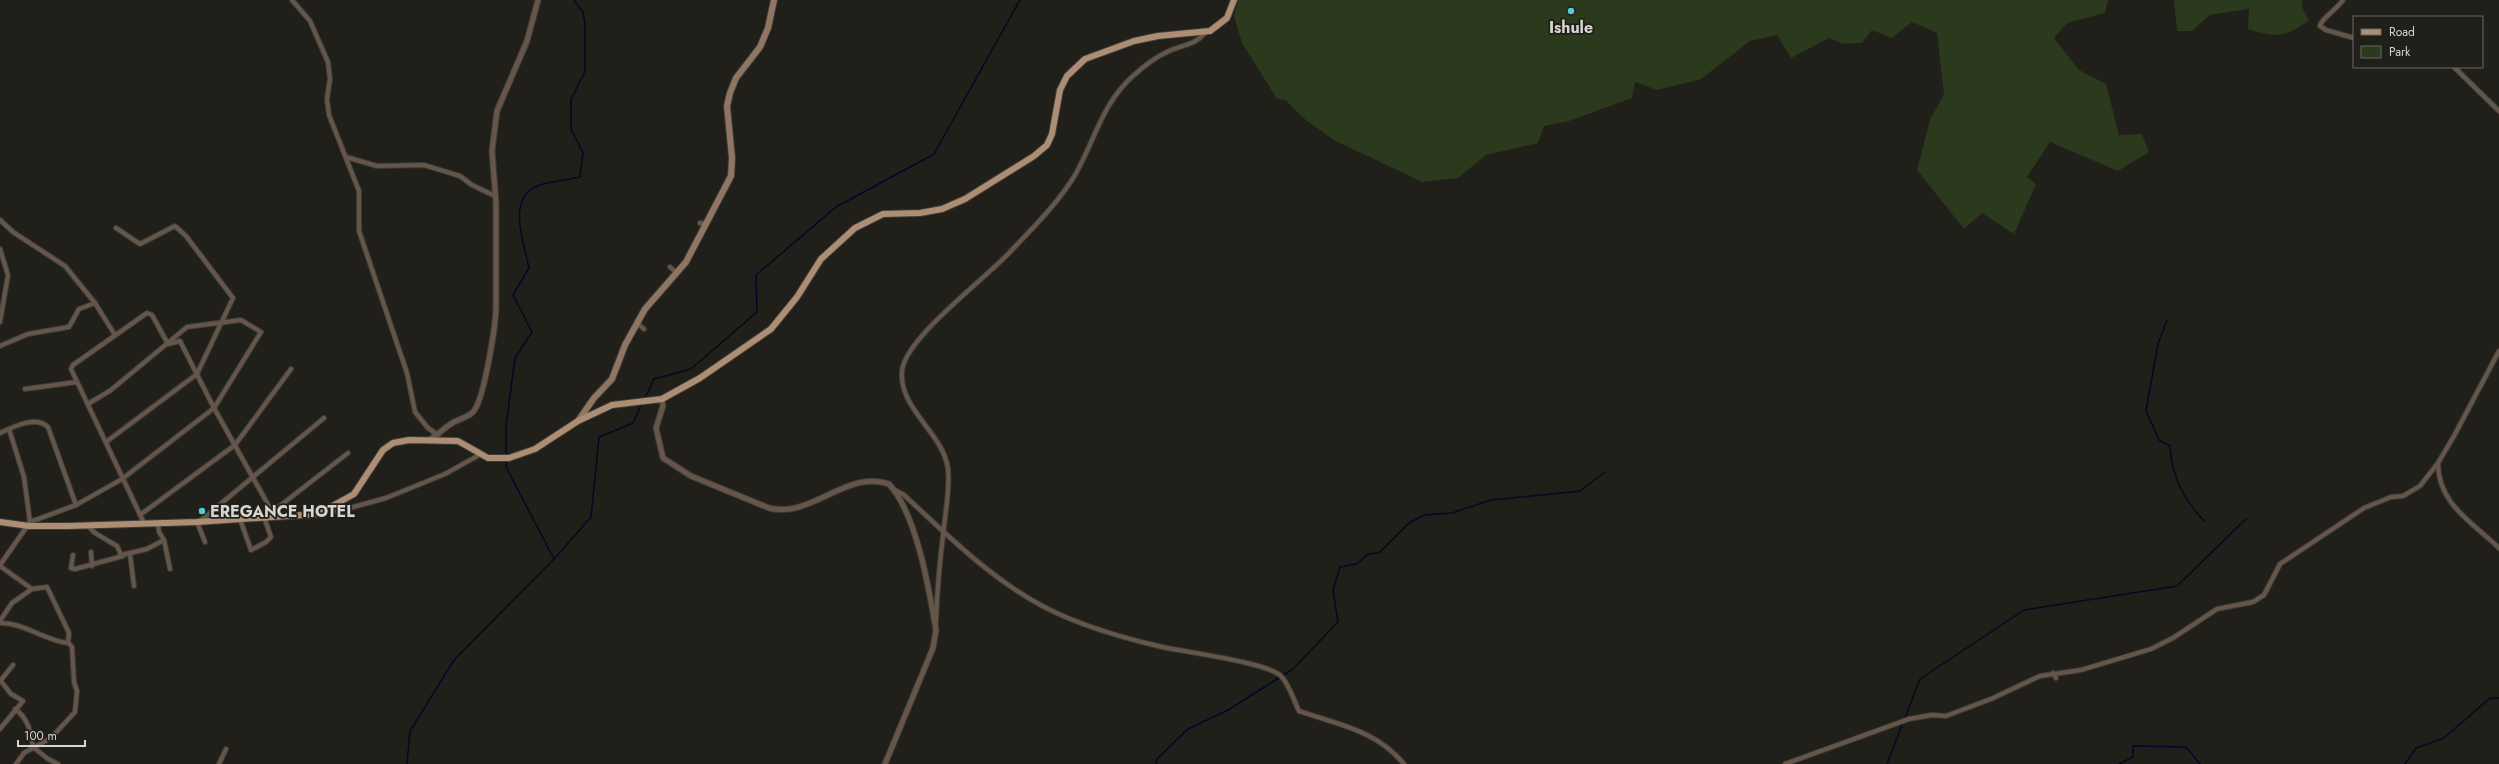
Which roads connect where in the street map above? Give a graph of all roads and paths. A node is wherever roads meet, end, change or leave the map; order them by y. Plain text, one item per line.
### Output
1 (292, 0) edge
2 (538, 0) edge
3 (774, 0) edge
4 (1234, 0) edge
5 (2343, 0) edge
6 (1205, 32) junction
7 (2353, 38) edge
8 (2455, 68) edge
9 (2499, 111) edge
10 (346, 157) junction
11 (495, 196) junction
12 (0, 220) edge
13 (116, 228) dead end
14 (0, 249) edge
15 (670, 267) dead end
16 (677, 273) junction
17 (95, 303) junction
18 (1, 309) edge
19 (222, 321) junction
20 (0, 322) edge
21 (636, 323) junction
22 (644, 328) dead end
23 (115, 335) junction
24 (168, 344) junction
25 (0, 346) edge
26 (2499, 350) edge
27 (291, 369) dead end
28 (197, 374) junction
29 (77, 382) junction
30 (25, 389) dead end
31 (662, 399) junction
32 (88, 404) junction
33 (214, 408) junction
34 (324, 418) dead end
35 (578, 421) junction
36 (9, 429) junction
37 (0, 433) edge
38 (438, 434) junction
39 (429, 440) junction
40 (106, 442) junction
41 (235, 445) junction
42 (348, 453) dead end
43 (482, 454) junction
44 (2438, 463) junction
45 (252, 477) junction
46 (122, 479) junction
47 (895, 490) junction
48 (76, 505) junction
49 (327, 510) junction
50 (274, 514) junction
51 (140, 515) junction
52 (264, 517) junction
53 (240, 519) junction
54 (0, 522) edge
55 (198, 522) junction
56 (144, 523) junction
57 (158, 523) junction
58 (29, 524) junction
59 (86, 525) junction
60 (943, 531) junction
61 (164, 540) junction
62 (205, 542) dead end
63 (2499, 548) edge
64 (91, 552) dead end
65 (128, 554) junction
66 (74, 555) dead end
67 (0, 566) edge
68 (92, 566) junction
69 (170, 569) dead end
70 (134, 586) dead end
71 (32, 589) junction
72 (0, 622) edge
73 (936, 630) junction
74 (68, 641) junction
75 (12, 665) dead end
76 (2053, 673) junction
77 (2056, 678) dead end
78 (0, 680) edge
79 (15, 709) junction
80 (0, 729) edge
81 (33, 747) junction
82 (226, 749) dead end
83 (16, 764) edge
84 (58, 764) edge
85 (219, 764) edge
86 (886, 764) edge
87 (1404, 764) edge
88 (1785, 764) edge

1 - 10 street
2 - 11 street
3 - 16 main road
4 - 6 main road
5 - 7 street
6 - 31 main road
6 - 60 street
8 - 9 street
10 - 11 street
10 - 38 street
11 - 38 street
12 - 17 street
13 - 19 street
14 - 18 street
15 - 16 street
16 - 21 main road
17 - 23 street
17 - 25 street
18 - 20 street
19 - 24 street
19 - 28 street
19 - 33 street
21 - 22 street
21 - 35 main road
23 - 24 street
23 - 29 street
24 - 28 street
24 - 32 street
26 - 44 street
27 - 41 street
28 - 33 street
28 - 40 street
29 - 30 street
29 - 32 street
31 - 35 main road
31 - 47 street
32 - 40 street
33 - 41 street
33 - 46 street
34 - 45 street
35 - 43 main road
36 - 37 street
36 - 48 street
36 - 58 street
38 - 39 street
39 - 43 main road
39 - 49 main road
40 - 46 street
41 - 45 street
41 - 51 street
42 - 50 street
43 - 49 street
44 - 63 street
44 - 76 street
45 - 50 street
45 - 55 street
46 - 48 street
46 - 51 street
47 - 60 street
47 - 73 street
48 - 58 street
49 - 50 main road
50 - 52 main road
51 - 56 street
52 - 53 main road
52 - 53 street
53 - 55 main road
54 - 58 main road
55 - 57 main road
55 - 62 street
56 - 57 main road
56 - 59 main road
57 - 61 street
58 - 59 main road
58 - 67 street
59 - 65 street
60 - 73 street
60 - 87 street
61 - 65 street
61 - 69 street
64 - 68 street
65 - 68 street
65 - 70 street
66 - 68 street
67 - 71 street
71 - 72 street
71 - 74 street
72 - 74 street
73 - 86 street
74 - 81 street
75 - 78 street
76 - 77 street
76 - 88 street
78 - 79 street
79 - 80 street
79 - 81 street
81 - 83 street
81 - 84 street
82 - 85 street

